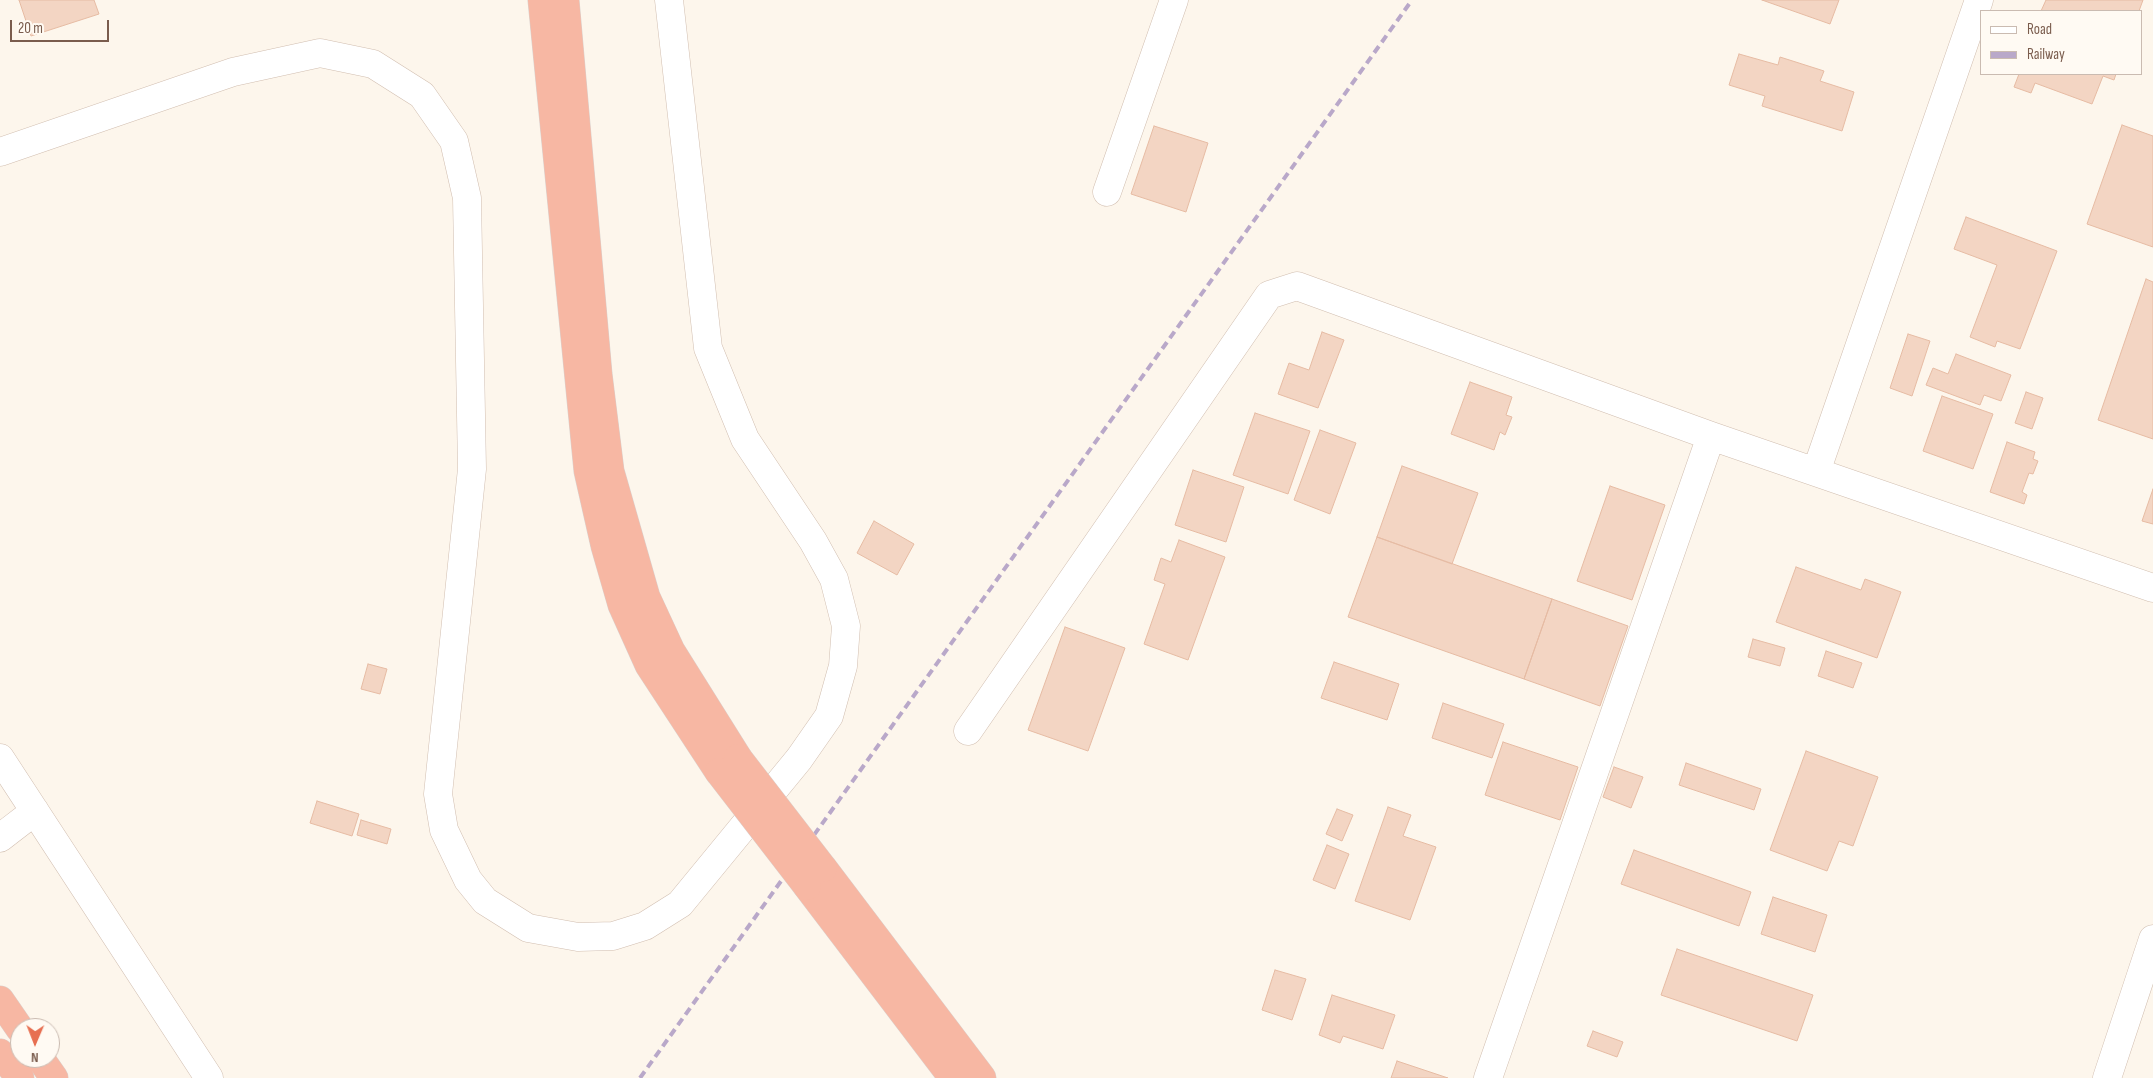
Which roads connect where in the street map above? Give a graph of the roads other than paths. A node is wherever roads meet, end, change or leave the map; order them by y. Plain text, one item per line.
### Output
1 (542, 0) edge
2 (565, 0) edge
3 (669, 0) edge
4 (1174, 0) edge
5 (1979, 0) edge
6 (0, 152) edge
7 (1107, 192) dead end
8 (1711, 436) junction
9 (1816, 472) junction
10 (2153, 588) edge
11 (968, 730) dead end
12 (0, 758) edge
13 (728, 765) junction
14 (35, 811) junction
15 (0, 838) edge
16 (815, 877) junction
17 (2153, 940) edge
18 (0, 1000) edge
19 (2143, 1002) edge
20 (12, 1018) edge
21 (0, 1053) edge
22 (20, 1078) edge
23 (209, 1078) edge
24 (953, 1078) edge
25 (982, 1078) edge
26 (1488, 1078) edge
27 (2107, 1078) edge

1 - 13 highway
2 - 13 highway
3 - 6 street
4 - 7 street
5 - 9 street
8 - 9 street
8 - 11 street
8 - 26 street
9 - 10 street
12 - 14 street
13 - 16 highway, bridge
14 - 15 street
14 - 23 street
16 - 24 highway
16 - 25 highway
17 - 19 street
18 - 20 highway
19 - 27 street
21 - 22 highway

